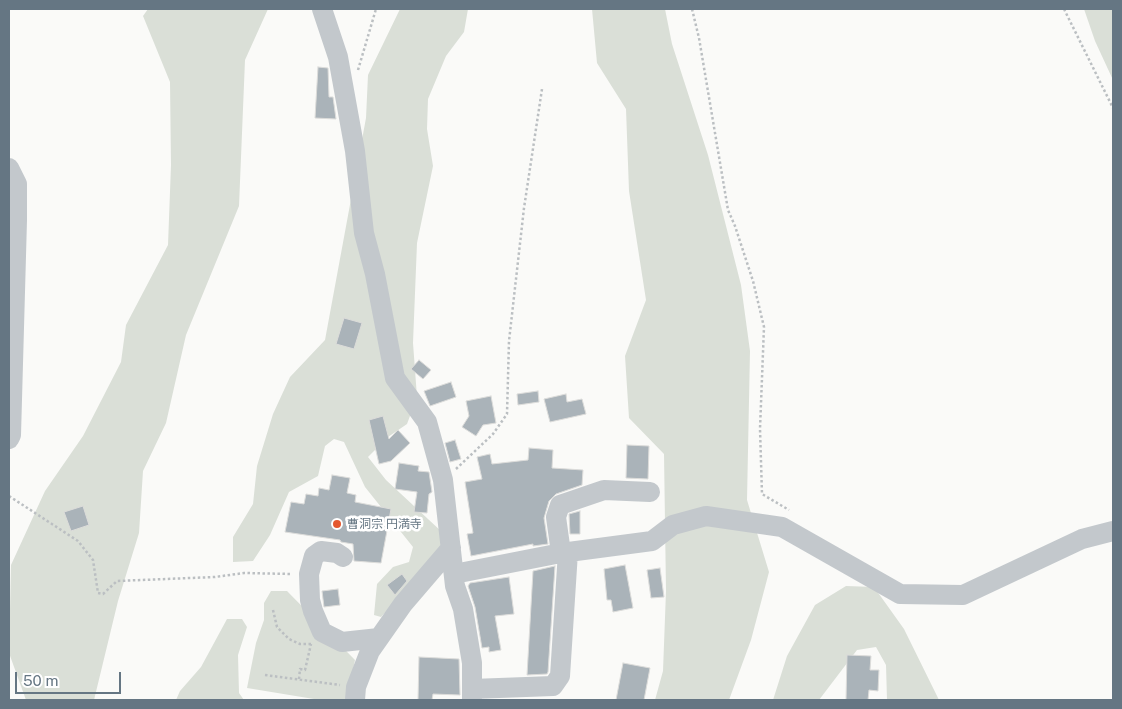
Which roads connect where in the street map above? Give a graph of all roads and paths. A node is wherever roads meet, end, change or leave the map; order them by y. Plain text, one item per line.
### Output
1 (322, 9) edge
2 (376, 9) edge
3 (692, 9) edge
4 (1064, 9) edge
5 (355, 79) dead end
6 (542, 89) dead end
7 (1113, 108) edge
8 (9, 168) edge
9 (9, 439) edge
10 (444, 480) junction
11 (650, 492) dead end
12 (9, 496) edge
13 (794, 514) dead end
14 (1113, 531) edge
15 (451, 548) junction
16 (564, 553) junction
17 (343, 557) dead end
18 (309, 574) junction
19 (454, 574) junction
20 (273, 610) dead end
21 (379, 638) junction
22 (320, 640) junction
23 (265, 674) dead end
24 (299, 679) junction
25 (349, 693) edge
26 (472, 695) edge

1 - 10 street
2 - 5 path
3 - 13 path
4 - 7 path
6 - 10 path
8 - 9 street
10 - 15 street
11 - 16 street
12 - 18 path
14 - 16 street
15 - 19 street
15 - 21 street
16 - 19 street
16 - 26 street
17 - 18 street
18 - 22 street
19 - 26 street
20 - 22 path
21 - 22 street
21 - 25 street
22 - 24 path
23 - 24 path
24 - 25 path

